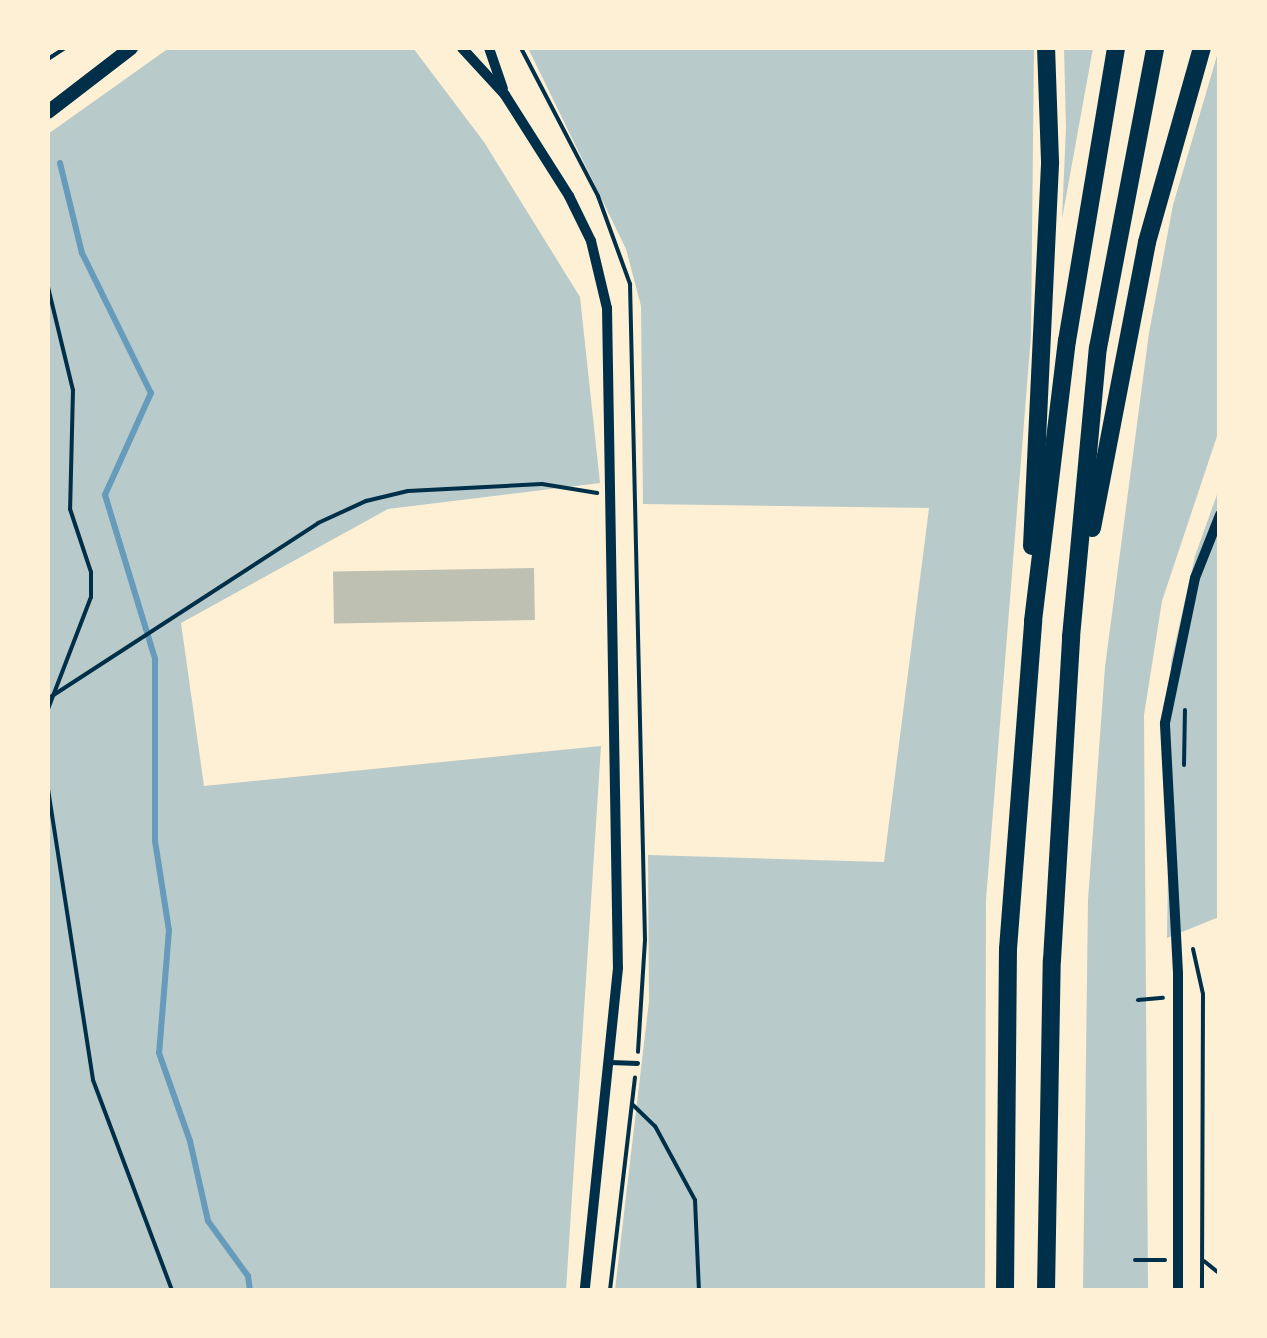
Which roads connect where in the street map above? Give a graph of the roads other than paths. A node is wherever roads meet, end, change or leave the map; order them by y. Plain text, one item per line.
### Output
1 (462, 48) edge
2 (490, 48) edge
3 (1046, 48) edge
4 (1116, 48) edge
5 (1155, 48) edge
6 (1202, 48) edge
7 (129, 49) edge
8 (504, 95) junction
9 (48, 112) edge
10 (1220, 515) edge
11 (1033, 621) junction
12 (1071, 637) junction
13 (610, 1062) junction
14 (637, 1063) dead end
15 (585, 1290) edge
16 (1005, 1290) edge
17 (1046, 1290) edge
18 (1178, 1290) edge

1 - 8 street
2 - 8 street
3 - 11 highway
4 - 11 highway
5 - 12 highway
6 - 12 highway
7 - 9 main road
8 - 13 street
10 - 18 street
11 - 16 highway
12 - 17 highway
13 - 14 lane
13 - 15 street

